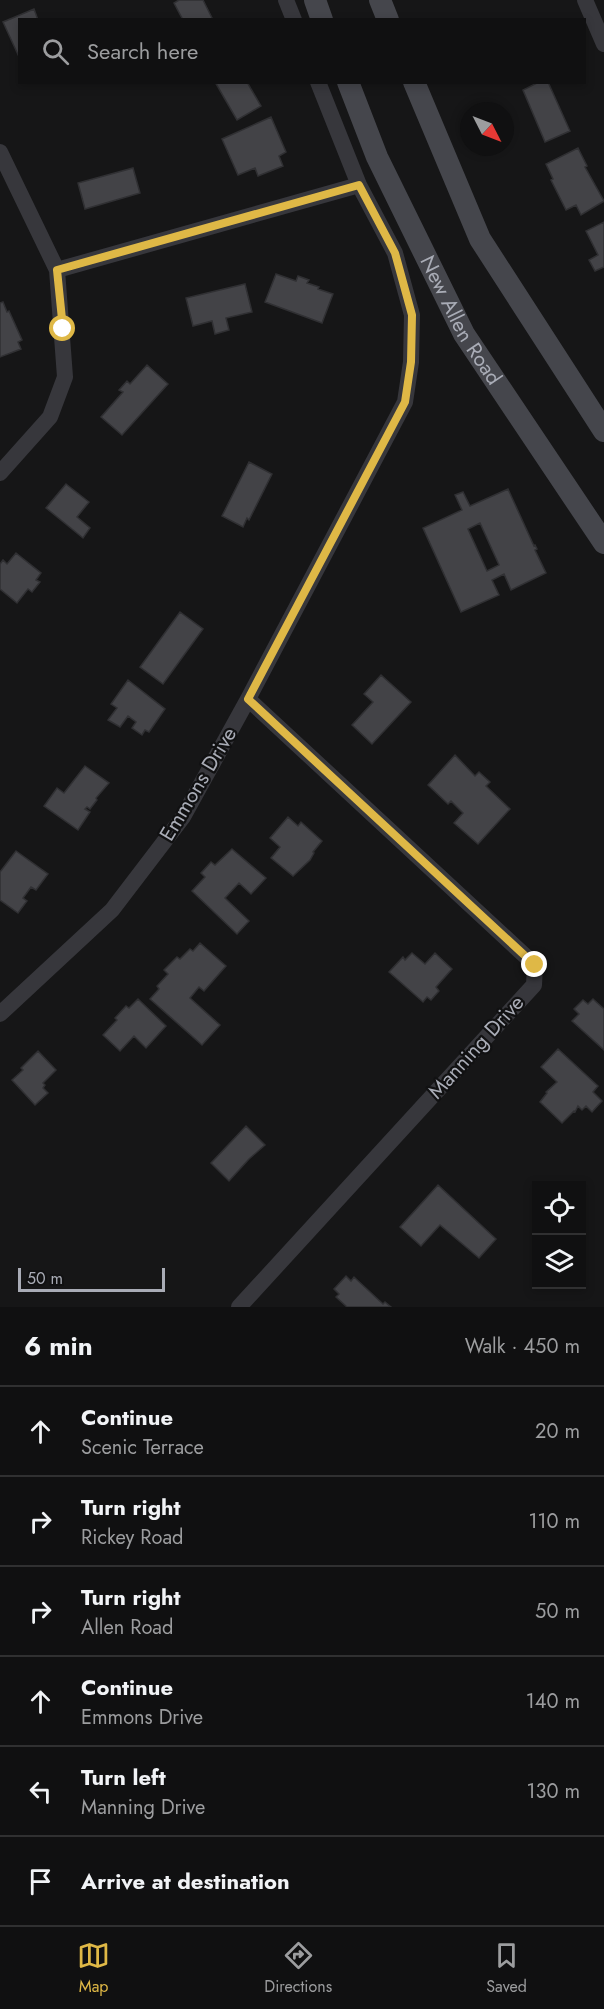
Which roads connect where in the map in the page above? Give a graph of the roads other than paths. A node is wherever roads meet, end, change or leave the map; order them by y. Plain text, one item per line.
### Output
1 (286, 0) edge
2 (315, 0) edge
3 (380, 0) edge
4 (585, 0) edge
5 (293, 18) edge
6 (321, 18) edge
7 (387, 18) edge
8 (604, 44) edge
9 (319, 84) edge
10 (349, 84) edge
11 (415, 84) edge
12 (0, 152) edge
13 (359, 185) junction
14 (57, 270) junction
15 (604, 431) edge
16 (0, 473) edge
17 (604, 543) edge
18 (248, 699) junction
19 (0, 1014) edge
20 (239, 1307) edge

1 - 5 street
2 - 6 main road
3 - 7 main road
4 - 8 street
9 - 13 street, Emmons Drive
10 - 17 main road, New Allen Road
11 - 15 main road
12 - 14 street
13 - 14 street
13 - 18 street, Emmons Drive
14 - 16 street
18 - 19 street, Emmons Drive
18 - 20 street, Manning Drive

